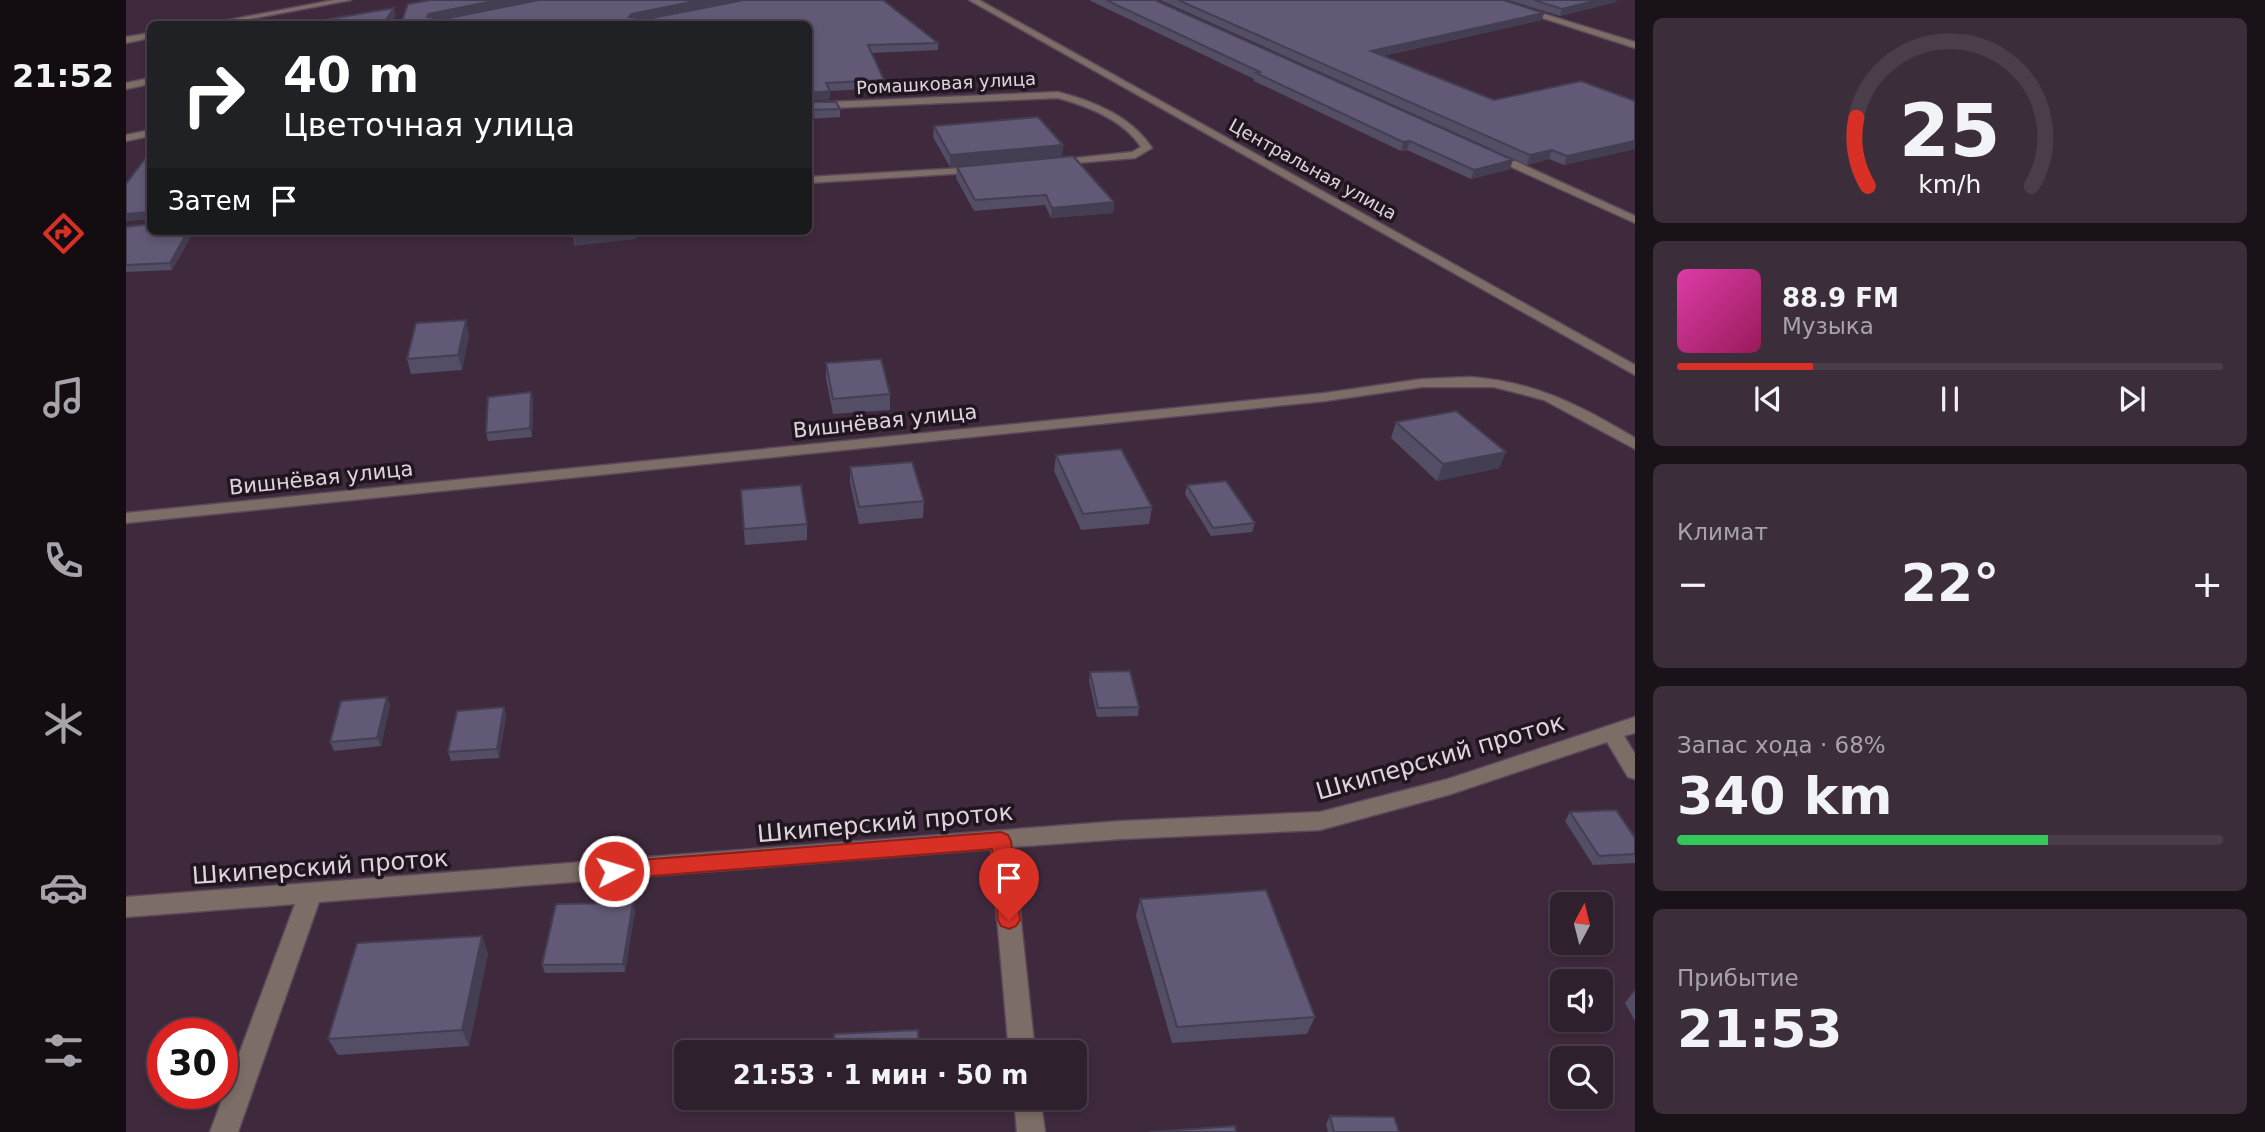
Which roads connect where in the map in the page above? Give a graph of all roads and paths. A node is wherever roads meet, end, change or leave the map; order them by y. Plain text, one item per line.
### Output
1 (347, 0) edge
2 (973, 0) edge
3 (1491, 0) edge
4 (229, 21) edge
5 (147, 36) edge
6 (126, 40) edge
7 (1635, 45) edge
8 (147, 82) edge
9 (126, 86) edge
10 (812, 106) edge
11 (147, 134) edge
12 (126, 138) edge
13 (1483, 150) edge
14 (1041, 165) edge
15 (992, 169) edge
16 (812, 180) edge
17 (1632, 216) edge
18 (1635, 371) edge
19 (1635, 444) edge
20 (126, 518) edge
21 (1635, 724) edge
22 (1612, 734) junction
23 (1635, 771) edge
24 (1001, 841) junction
25 (310, 894) junction
26 (126, 907) edge
27 (1021, 1040) edge
28 (1028, 1110) edge
29 (224, 1132) edge
30 (1031, 1132) edge

1 - 4 street
2 - 18 street, Центральная улица
3 - 7 street
5 - 6 street
8 - 9 street
10 - 14 street, Ромашковая улица
11 - 12 street
13 - 17 street
15 - 16 street
19 - 20 street, Вишнёвая улица
21 - 22 street, Шкиперский проток
22 - 23 street
22 - 24 street, Шкиперский проток
24 - 25 street, Шкиперский проток
24 - 27 street
25 - 26 street, Шкиперский проток
25 - 29 street
28 - 30 street

